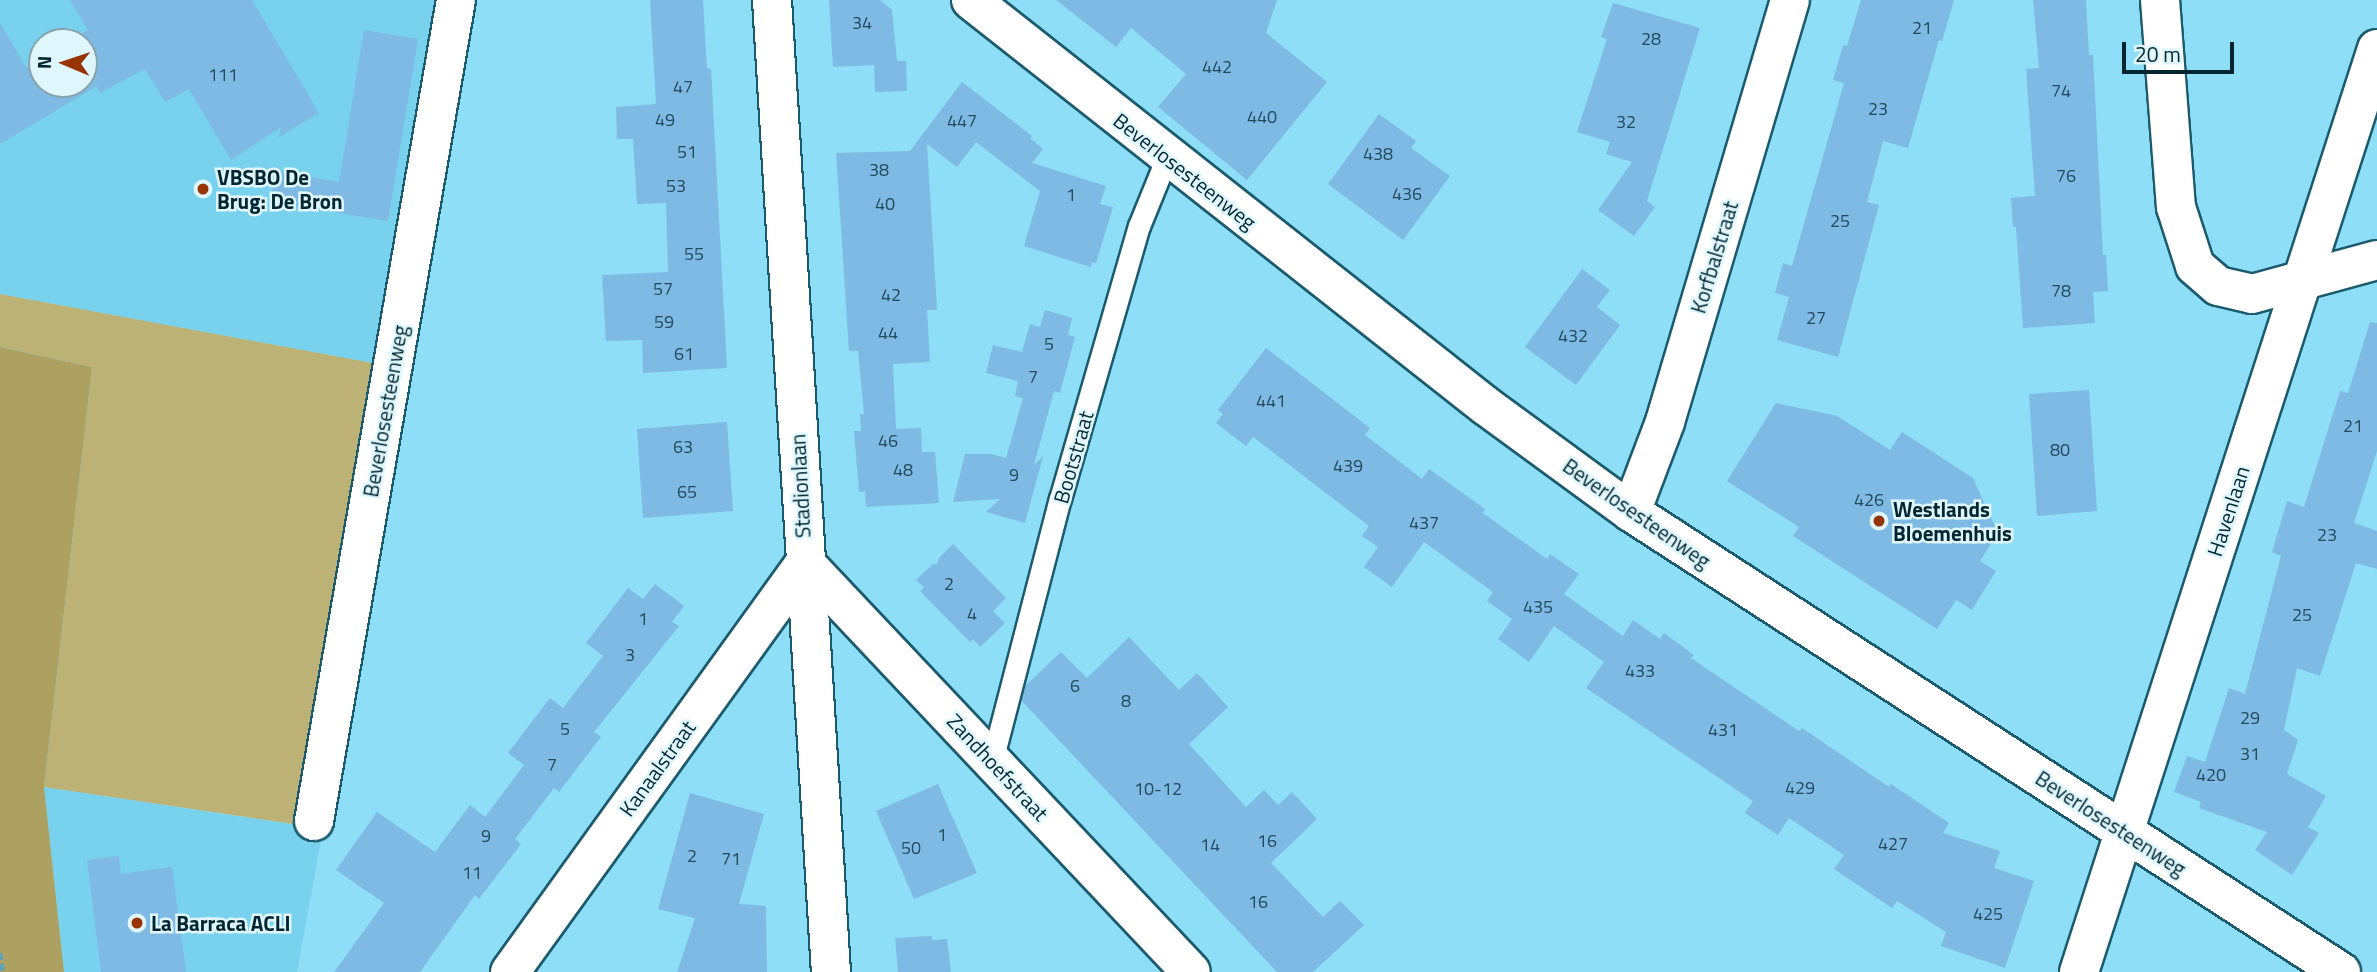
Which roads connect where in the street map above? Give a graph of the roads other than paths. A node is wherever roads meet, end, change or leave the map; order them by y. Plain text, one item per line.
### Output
1 (456, 0) edge
2 (772, 0) edge
3 (1790, 0) edge
4 (2160, 0) edge
5 (977, 2) edge
6 (2377, 49) edge
7 (1167, 158) junction
8 (2377, 260) edge
9 (2303, 278) junction
10 (1631, 512) junction
11 (805, 563) junction
12 (992, 761) junction
13 (314, 821) dead end
14 (2126, 834) junction
15 (510, 972) edge
16 (831, 972) edge
17 (1191, 972) edge
18 (2079, 972) edge
19 (2341, 972) edge

1 - 13 street, Beverlosesteenweg
2 - 11 street, Stadionlaan
3 - 10 street, Korfbalstraat
4 - 9 street
5 - 7 street, Beverlosesteenweg
6 - 9 street, Havenlaan
7 - 10 street, Beverlosesteenweg
7 - 12 lane, Bootstraat
8 - 9 street
9 - 14 street, Havenlaan
10 - 14 street, Beverlosesteenweg
11 - 12 street, Zandhoefstraat
11 - 15 street, Kanaalstraat
11 - 16 street, Stadionlaan
12 - 17 street, Zandhoefstraat
14 - 18 street, Havenlaan
14 - 19 street, Beverlosesteenweg

